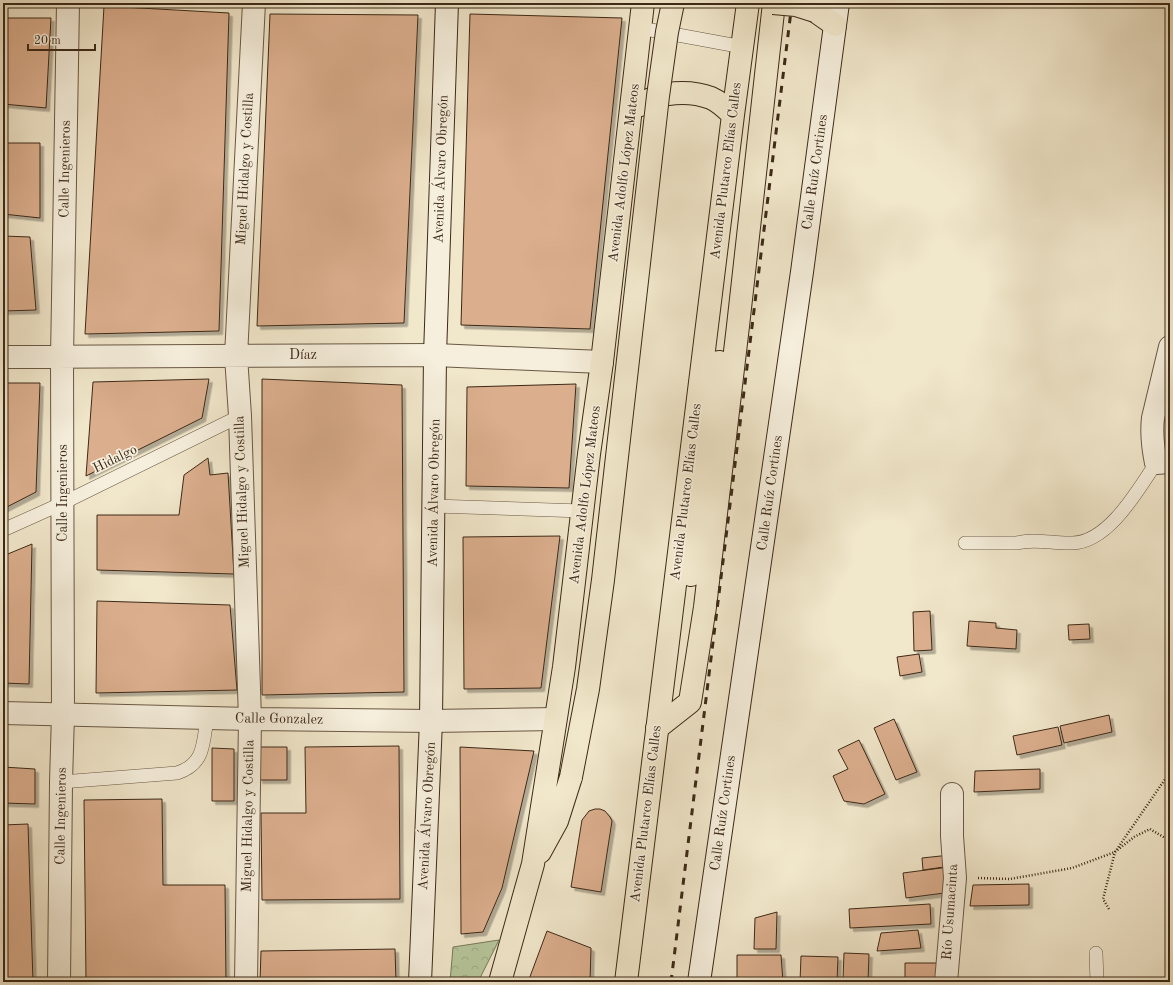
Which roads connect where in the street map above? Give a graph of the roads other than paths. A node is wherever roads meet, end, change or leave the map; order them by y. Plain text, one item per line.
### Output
1 (68, 3) edge
2 (254, 3) edge
3 (447, 3) edge
4 (643, 3) edge
5 (672, 3) edge
6 (748, 3) edge
7 (773, 3) edge
8 (838, 3) edge
9 (835, 25) junction
10 (640, 28) junction
11 (742, 48) junction
12 (630, 113) junction
13 (733, 115) junction
14 (1170, 347) edge
15 (435, 355) junction
16 (236, 356) junction
17 (3, 357) edge
18 (62, 358) junction
19 (602, 362) junction
20 (240, 416) junction
21 (1163, 463) edge
22 (63, 503) junction
23 (434, 506) junction
24 (582, 511) junction
25 (3, 530) edge
26 (965, 543) dead end
27 (3, 713) edge
28 (63, 714) junction
29 (207, 718) junction
30 (250, 719) junction
31 (555, 719) junction
32 (431, 720) junction
33 (656, 728) junction
34 (61, 782) junction
35 (952, 794) dead end
36 (533, 864) junction
37 (1096, 953) dead end
38 (59, 982) edge
39 (246, 982) edge
40 (420, 982) edge
41 (500, 982) edge
42 (626, 982) edge
43 (699, 982) edge
44 (946, 982) edge
45 (1097, 982) edge

1 - 18 street, Calle Ingenieros
2 - 16 street, Miguel Hidalgo y Costilla
3 - 15 street, Avenida Álvaro Obregón
4 - 10 highway, Avenida Adolfo López Mateos
5 - 36 highway, bridge
6 - 11 highway, Avenida Plutarco Elías Calles
7 - 9 highway, bridge
7 - 33 highway
7 - 33 highway
8 - 9 street, Calle Ruíz Cortines
9 - 43 street, Calle Ruíz Cortines
10 - 11 lane
10 - 12 highway, Avenida Adolfo López Mateos
11 - 13 highway, Avenida Plutarco Elías Calles
12 - 13 highway
12 - 19 highway, Avenida Adolfo López Mateos
13 - 33 highway, Avenida Plutarco Elías Calles
14 - 21 street
15 - 16 street, Díaz
15 - 19 street, Díaz
15 - 23 street, Avenida Álvaro Obregón
16 - 18 street, Díaz
16 - 20 street, Miguel Hidalgo y Costilla
17 - 18 street, Díaz
18 - 22 street, Calle Ingenieros
19 - 24 highway, Avenida Adolfo López Mateos
20 - 22 lane, Hidalgo
20 - 30 street, Miguel Hidalgo y Costilla
21 - 26 lane
22 - 25 lane, Hidalgo
22 - 28 street, Calle Ingenieros
23 - 24 lane
23 - 32 street, Avenida Álvaro Obregón
24 - 31 highway, Avenida Adolfo López Mateos
27 - 28 street, Calle Gonzalez
28 - 29 street, Calle Gonzalez
28 - 34 street, Calle Ingenieros
29 - 30 street, Calle Gonzalez
29 - 34 lane
30 - 32 street, Calle Gonzalez
30 - 39 street, Miguel Hidalgo y Costilla
31 - 32 street, Calle Gonzalez
31 - 36 highway, Avenida Adolfo López Mateos
32 - 40 street, Avenida Álvaro Obregón
33 - 42 highway, Avenida Plutarco Elías Calles
34 - 38 street, Calle Ingenieros
35 - 44 street, Río Usumacinta
36 - 41 highway, Avenida Adolfo López Mateos
37 - 45 lane

